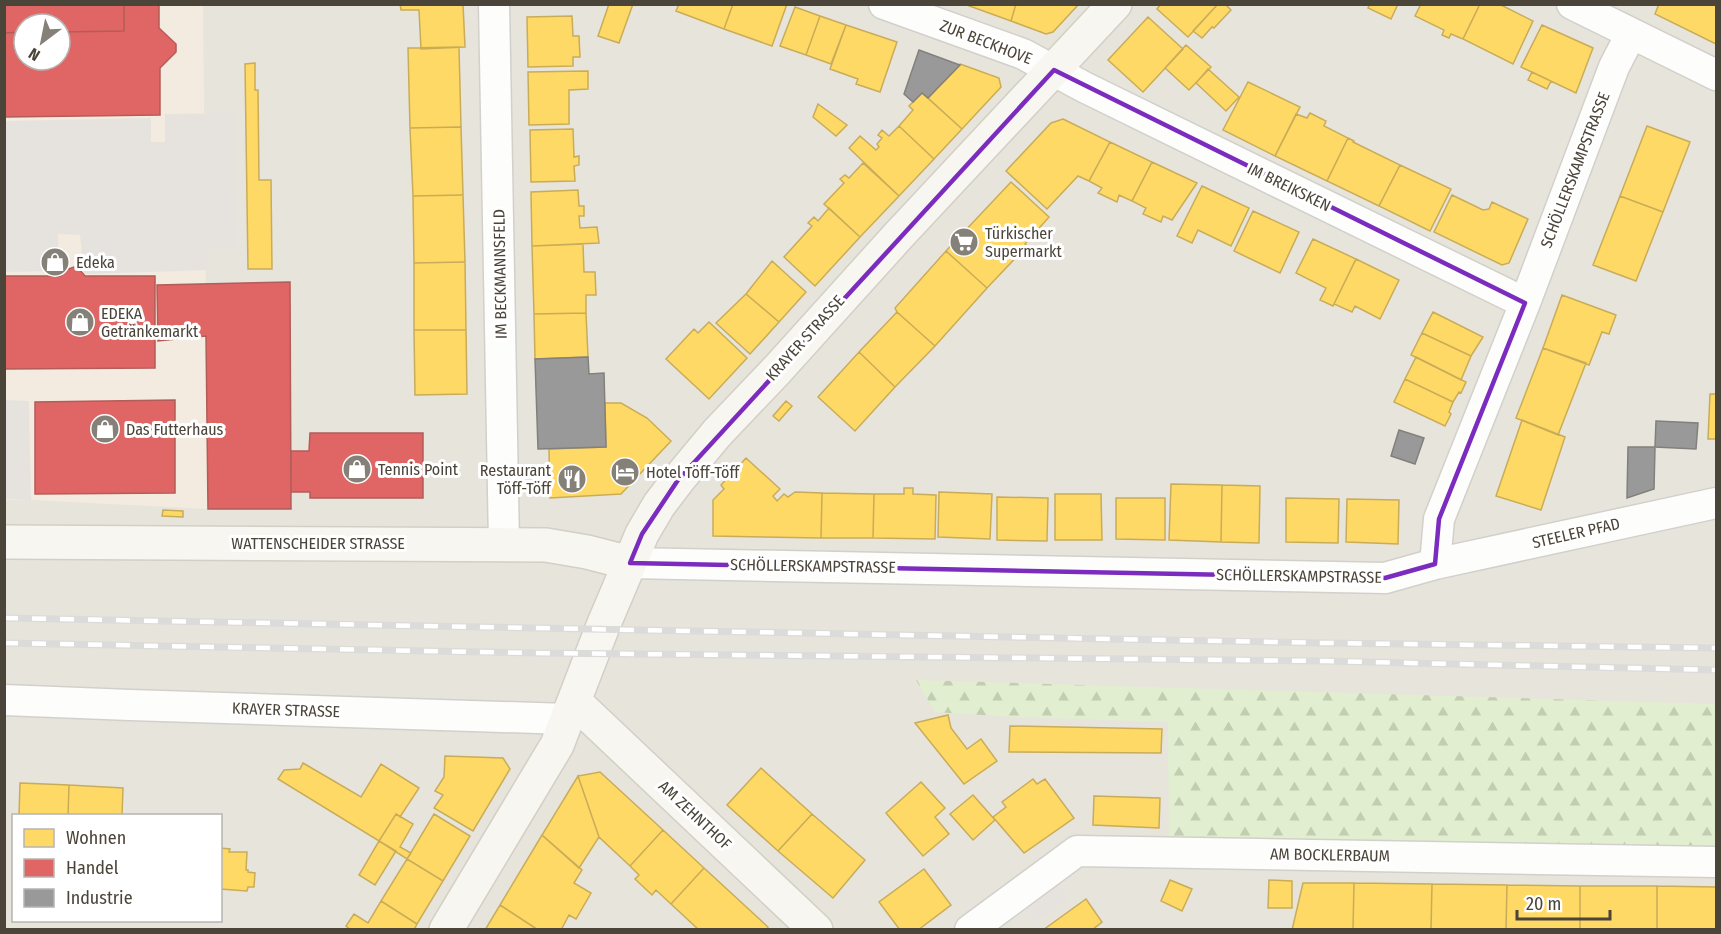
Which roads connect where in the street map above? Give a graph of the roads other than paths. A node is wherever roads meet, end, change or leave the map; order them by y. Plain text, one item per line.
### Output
1 (494, 4) edge
2 (884, 4) edge
3 (1115, 4) edge
4 (1572, 4) edge
5 (1631, 34) junction
6 (1054, 70) junction
7 (1716, 75) edge
8 (1525, 303) junction
9 (1716, 503) edge
10 (4, 542) edge
11 (504, 544) junction
12 (630, 563) junction
13 (1435, 564) junction
14 (4, 700) edge
15 (571, 710) junction
16 (1716, 862) edge
17 (446, 930) edge
18 (816, 930) edge
19 (970, 930) edge

1 - 11 street, IM BECKMANNSFELD
2 - 6 street, ZUR BECKHOVE
3 - 6 main road, KRAYER STRASSE
4 - 5 street
5 - 7 street
5 - 8 street, SCHÖLLERSKAMPSTRASSE
6 - 8 street, IM BREIKSKEN
6 - 12 main road, KRAYER STRASSE
8 - 13 street, SCHÖLLERSKAMPSTRASSE
9 - 13 street, STEELER PFAD
10 - 11 main road, WATTENSCHEIDER STRASSE
11 - 12 main road, WATTENSCHEIDER STRASSE
12 - 13 street, SCHÖLLERSKAMPSTRASSE
12 - 15 main road, KRAYER STRASSE
14 - 15 street, KRAYER STRASSE
15 - 17 main road, KRAYER STRASSE
15 - 18 main road, AM ZEHNTHOF
16 - 19 street, AM BOCKLERBAUM

